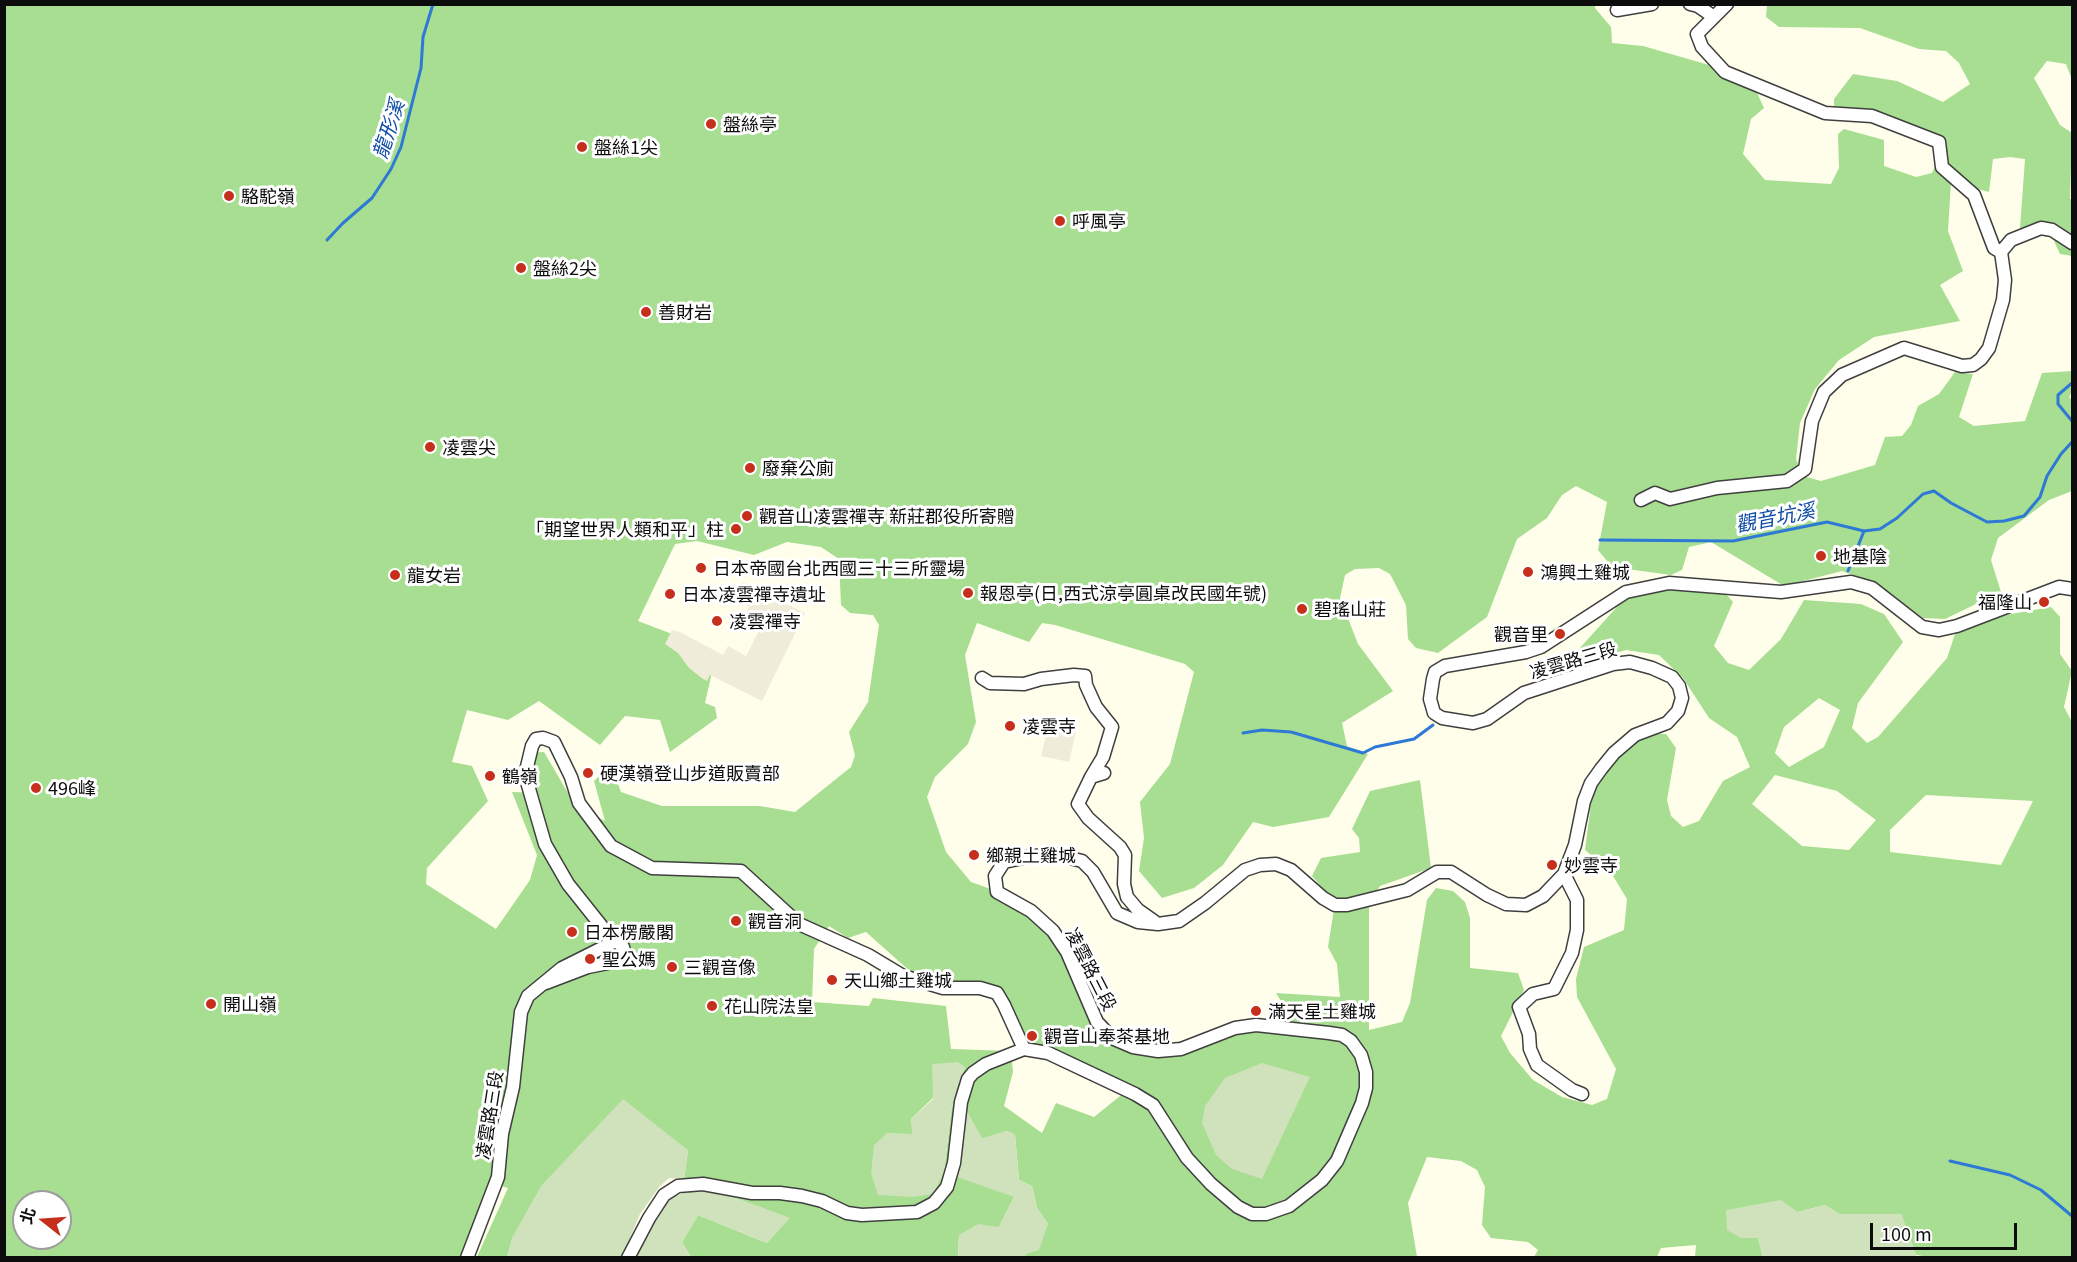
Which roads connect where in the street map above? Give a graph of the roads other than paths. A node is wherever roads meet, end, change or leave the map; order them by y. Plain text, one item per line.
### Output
1 (1652, 4) edge
2 (1690, 4) edge
3 (1727, 4) edge
4 (1617, 10) dead end
5 (1714, 17) junction
6 (2073, 243) edge
7 (2001, 252) junction
8 (1641, 500) dead end
9 (2073, 589) edge
10 (982, 678) dead end
11 (1104, 773) dead end
12 (1091, 777) junction
13 (1564, 874) junction
14 (1158, 924) junction
15 (607, 933) junction
16 (546, 983) junction
17 (1024, 1049) junction
18 (1582, 1094) dead end
19 (467, 1257) edge
20 (628, 1257) edge

1 - 4 street
2 - 5 street
3 - 5 street
5 - 7 street
6 - 7 street
7 - 8 street
9 - 13 street, 凌雲路三段
10 - 12 street
11 - 12 street
12 - 14 street
13 - 14 street, 凌雲路三段
13 - 18 street
14 - 17 street, 凌雲路三段
15 - 16 street, 凌雲路三段
15 - 16 street, 凌雲路三段
15 - 17 street, 凌雲路三段
16 - 19 street, 凌雲路三段
17 - 20 street

